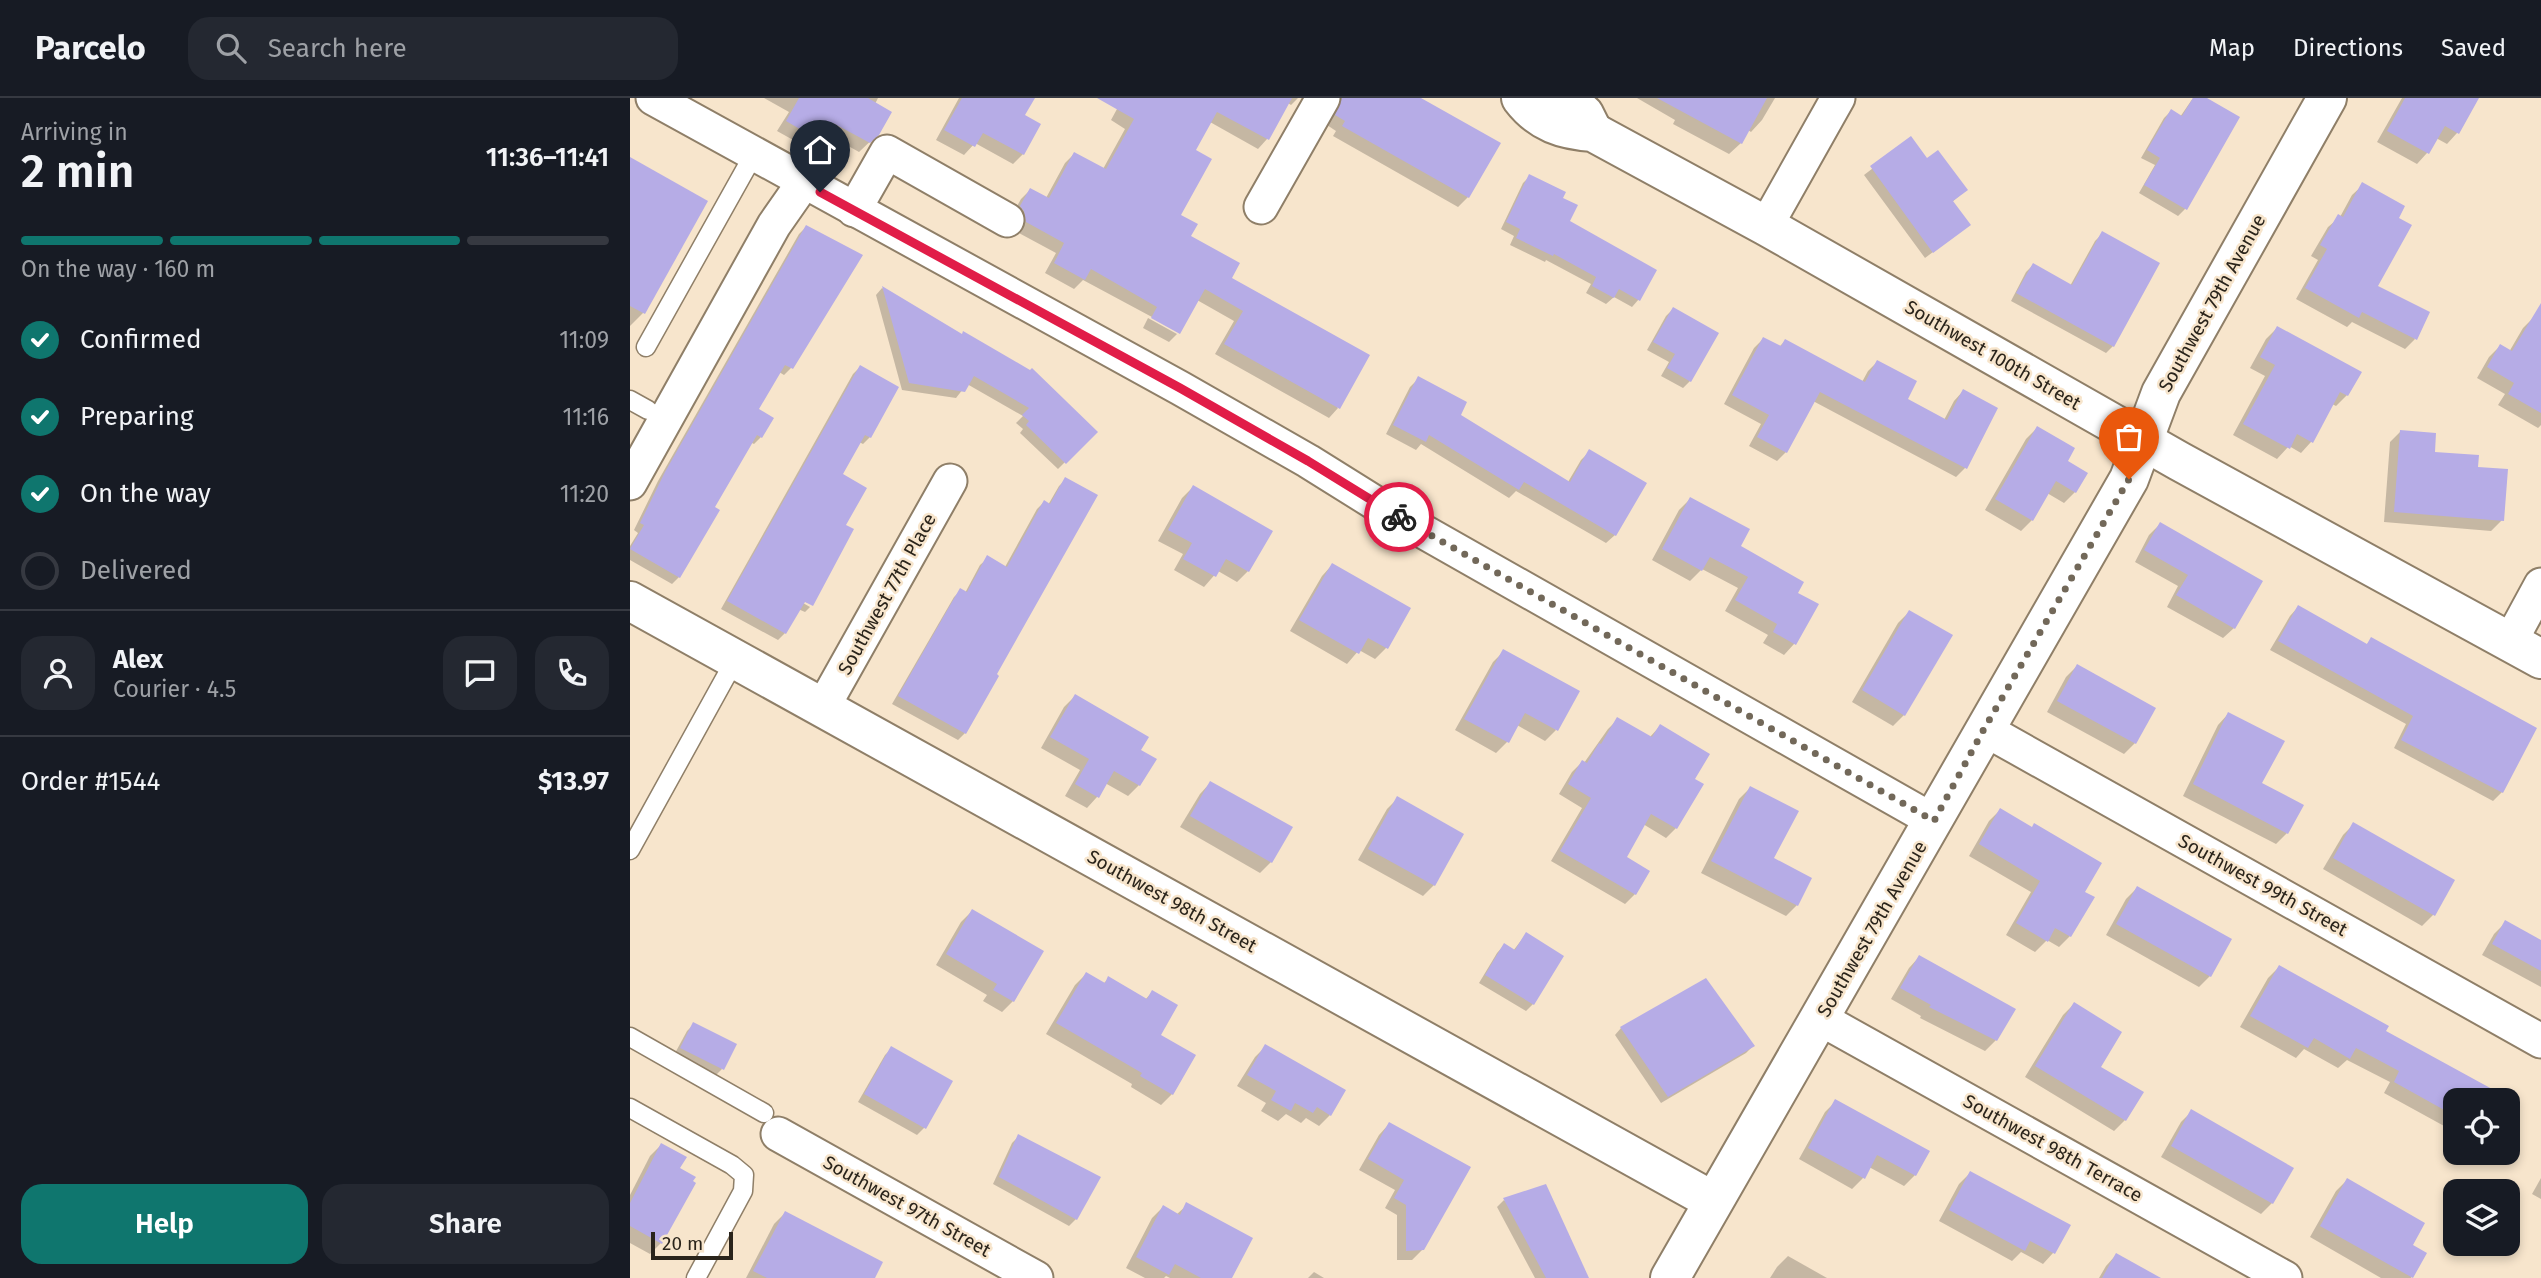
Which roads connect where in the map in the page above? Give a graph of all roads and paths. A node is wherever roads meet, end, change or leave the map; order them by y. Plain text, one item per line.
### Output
1 (653, 98) edge
2 (1323, 98) edge
3 (1521, 98) edge
4 (1563, 98) edge
5 (1838, 98) edge
6 (2327, 98) edge
7 (1593, 132) junction
8 (754, 154) junction
9 (804, 182) junction
10 (1261, 206) dead end
11 (854, 210) junction
12 (1007, 219) dead end
13 (1766, 226) junction
14 (646, 347) dead end
15 (630, 400) edge
16 (648, 410) dead end
17 (2143, 440) junction
18 (950, 481) dead end
19 (630, 483) edge
20 (2541, 585) edge
21 (630, 601) edge
22 (2525, 651) edge
23 (735, 660) junction
24 (824, 707) junction
25 (1984, 729) junction
26 (1934, 821) junction
27 (630, 850) edge
28 (1821, 1019) junction
29 (630, 1037) edge
30 (2541, 1041) edge
31 (630, 1108) edge
32 (771, 1123) joint
33 (1713, 1201) junction
34 (696, 1278) edge
35 (1036, 1278) edge
36 (1670, 1278) edge
37 (2285, 1278) edge

1 - 8 street
2 - 10 street
3 - 7 street, Southwest 100th Street
4 - 7 street, Southwest 100th Street
5 - 13 street
6 - 17 street, Southwest 79th Avenue
7 - 13 street, Southwest 100th Street
8 - 9 street
8 - 14 lane
9 - 11 street
9 - 19 street
11 - 12 street
11 - 26 street
13 - 17 street, Southwest 100th Street
15 - 16 lane
17 - 22 street, Southwest 100th Street
17 - 25 street, Southwest 79th Avenue
18 - 24 street, Southwest 77th Place
20 - 22 street
21 - 23 street, Southwest 98th Street
23 - 24 street, Southwest 98th Street
23 - 27 lane
24 - 33 street, Southwest 98th Street
25 - 26 street, Southwest 79th Avenue
25 - 30 street, Southwest 99th Street
26 - 28 street, Southwest 79th Avenue
28 - 33 street, Southwest 79th Avenue
28 - 37 street, Southwest 98th Terrace
29 - 32 lane, Southwest 97th Street
31 - 34 lane
32 - 35 street, Southwest 97th Street
33 - 36 street, Southwest 79th Avenue

